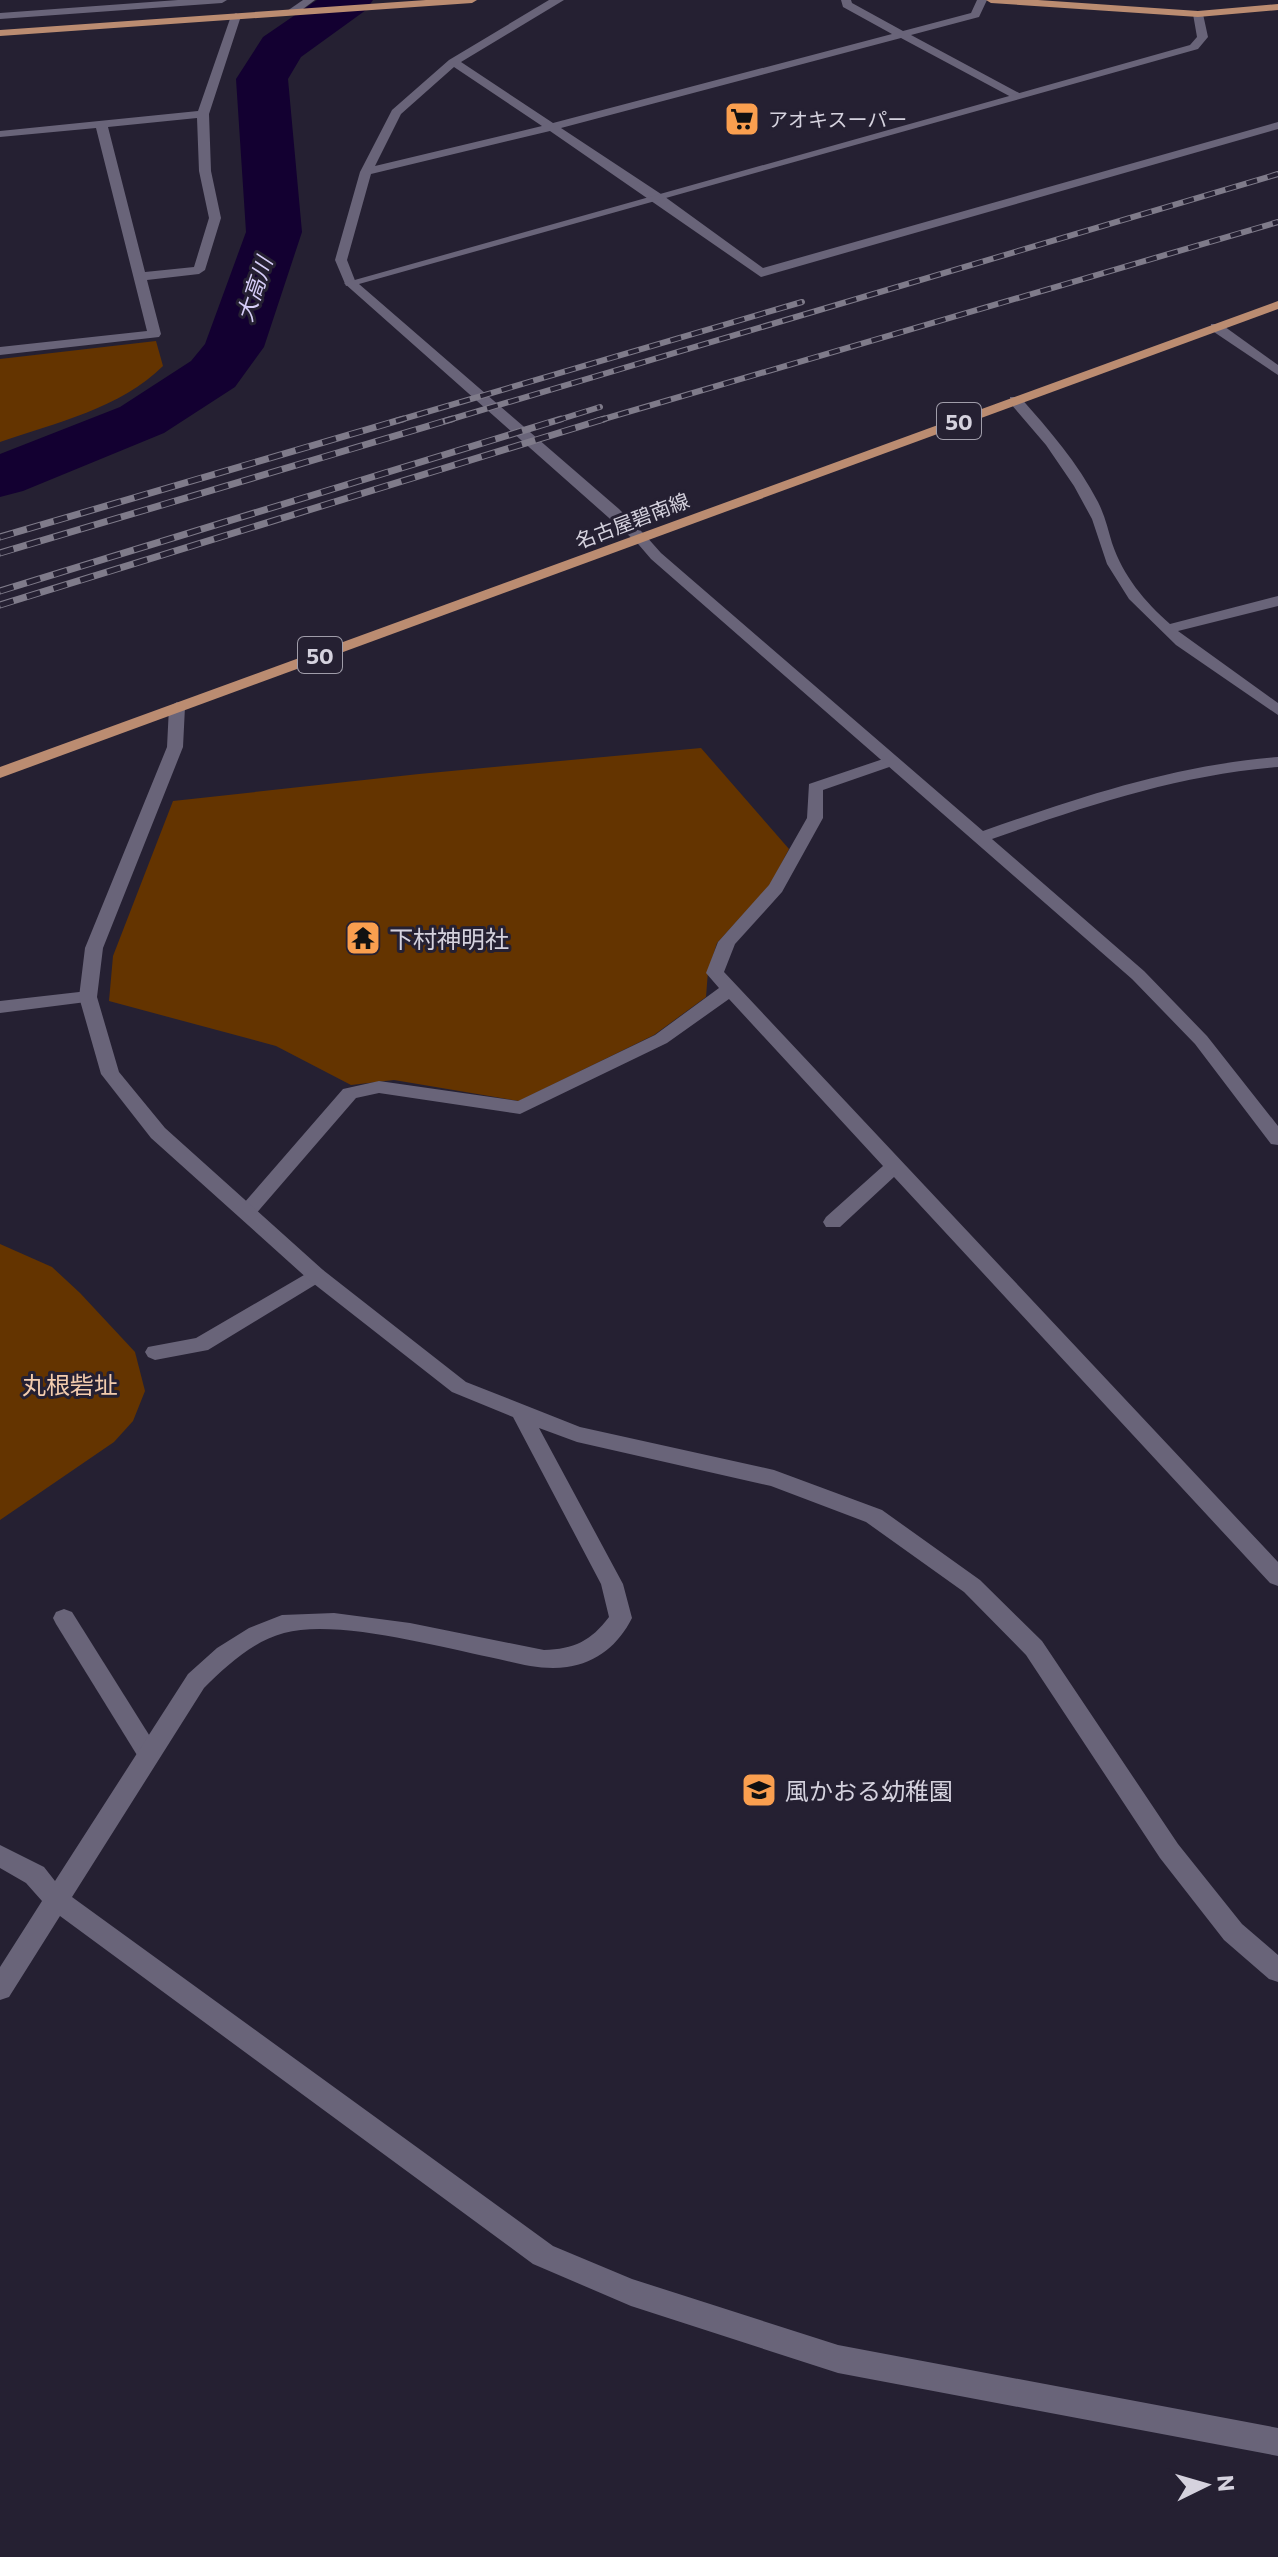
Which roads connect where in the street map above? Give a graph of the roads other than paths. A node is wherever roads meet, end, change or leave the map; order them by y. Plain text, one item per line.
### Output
1 (222, 0) edge
2 (310, 0) edge
3 (472, 0) edge
4 (559, 0) edge
5 (846, 0) edge
6 (982, 0) edge
7 (991, 0) edge
8 (381, 3) edge
9 (1062, 3) edge
10 (1278, 7) edge
11 (297, 12) junction
12 (1198, 14) junction
13 (0, 16) edge
14 (236, 16) junction
15 (0, 33) edge
16 (905, 34) junction
17 (453, 62) junction
18 (1017, 96) junction
19 (203, 114) junction
20 (101, 124) junction
21 (1278, 125) edge
22 (552, 127) junction
23 (0, 134) edge
24 (366, 172) junction
25 (657, 197) junction
26 (138, 277) junction
27 (350, 283) junction
28 (1278, 305) edge
29 (1216, 327) junction
30 (0, 351) edge
31 (1278, 371) edge
32 (1015, 400) junction
33 (640, 538) junction
34 (1278, 601) edge
35 (1169, 629) junction
36 (177, 707) junction
37 (1278, 710) edge
38 (892, 761) junction
39 (1278, 762) edge
40 (0, 773) edge
41 (980, 838) junction
42 (730, 989) junction
43 (88, 997) junction
44 (0, 1007) edge
45 (1278, 1139) edge
46 (895, 1166) junction
47 (247, 1211) junction
48 (833, 1222) dead end
49 (316, 1275) junction
50 (155, 1352) dead end
51 (521, 1413) junction
52 (1278, 1577) edge
53 (64, 1618) dead end
54 (148, 1753) junction
55 (0, 1856) edge
56 (58, 1901) junction
57 (1278, 1971) edge
58 (0, 1989) edge
59 (1278, 2442) edge

1 - 13 street
2 - 11 street
3 - 8 main road
4 - 17 street
5 - 16 street
6 - 16 street
7 - 9 main road
8 - 11 main road
9 - 12 main road
10 - 12 main road
11 - 14 main road
12 - 18 street
14 - 15 main road
14 - 19 street
16 - 18 street
16 - 22 street
17 - 22 street
17 - 24 street
18 - 25 street
19 - 20 street
19 - 26 street
20 - 23 street
20 - 26 street
21 - 25 street
22 - 24 street
22 - 25 street
24 - 27 street
25 - 27 street
26 - 30 street
27 - 33 street
28 - 29 main road, 名古屋碧南線 / 50
29 - 31 street
29 - 32 main road, 名古屋碧南線 / 50
32 - 33 main road, 名古屋碧南線 / 50
32 - 35 street
33 - 36 main road, 名古屋碧南線 / 50
33 - 38 street
34 - 35 street
35 - 37 street
36 - 40 main road, 名古屋碧南線 / 50
36 - 43 street
38 - 41 street
38 - 42 street
39 - 41 street
41 - 45 street
42 - 46 street
42 - 47 street
43 - 44 street
43 - 47 street
46 - 48 street
46 - 52 street
47 - 49 street
49 - 50 street
49 - 51 street
51 - 54 street
51 - 57 street
53 - 54 street
54 - 56 street
55 - 56 street
56 - 58 street
56 - 59 street

